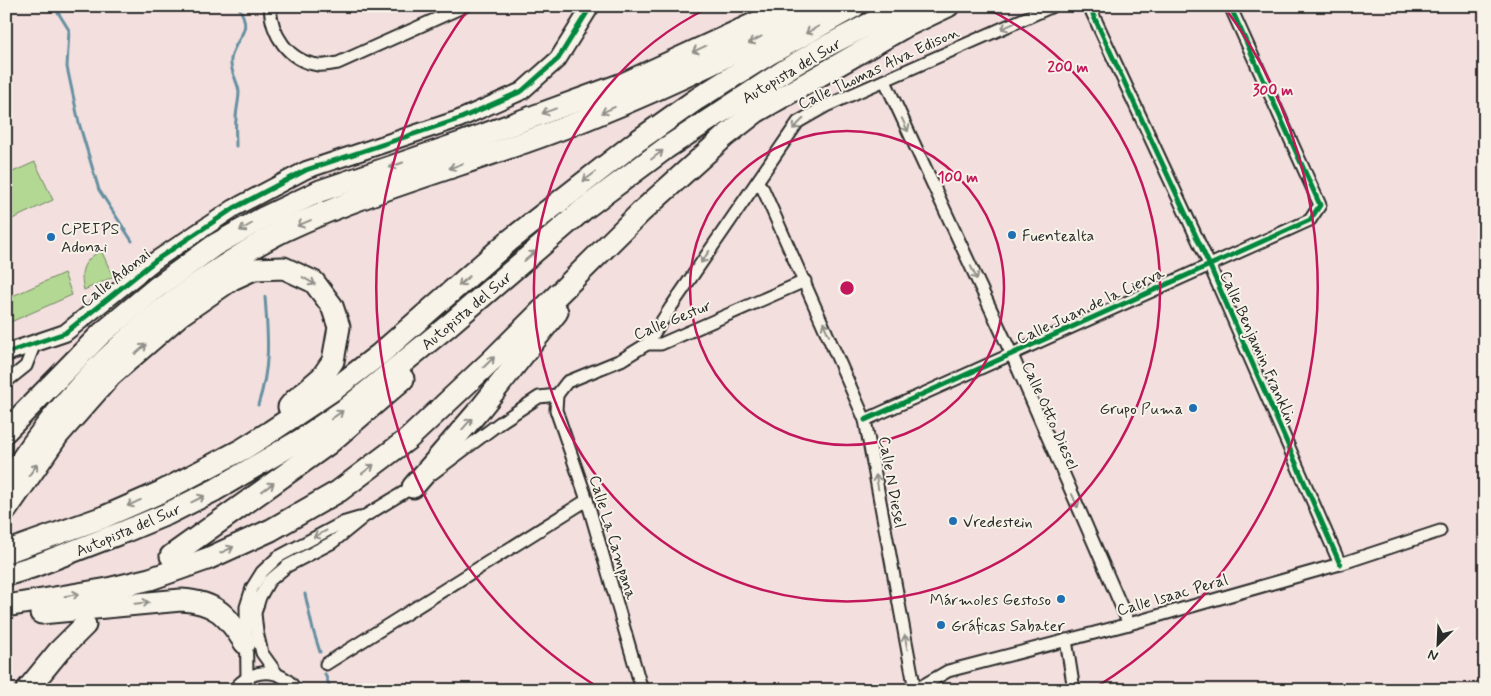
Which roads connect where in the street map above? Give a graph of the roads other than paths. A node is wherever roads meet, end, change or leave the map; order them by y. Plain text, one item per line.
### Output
1 (270, 6) edge
2 (466, 6) edge
3 (591, 6) edge
4 (791, 6) edge
5 (820, 6) edge
6 (855, 6) edge
7 (904, 6) edge
8 (948, 6) edge
9 (1053, 6) edge
10 (1089, 6) edge
11 (1230, 6) edge
12 (884, 81) junction
13 (757, 182) junction
14 (640, 212) junction
15 (1209, 264) junction
16 (805, 281) junction
17 (448, 325) junction
18 (35, 343) junction
19 (647, 344) junction
20 (6, 353) edge
21 (1012, 355) junction
22 (6, 382) edge
23 (557, 395) junction
24 (865, 420) junction
25 (6, 431) edge
26 (270, 432) junction
27 (6, 484) edge
28 (412, 487) junction
29 (587, 500) junction
30 (6, 510) edge
31 (365, 516) junction
32 (1440, 531) dead end
33 (6, 552) edge
34 (171, 556) dead end
35 (1340, 564) junction
36 (6, 575) edge
37 (6, 606) edge
38 (6, 615) edge
39 (1129, 624) junction
40 (85, 625) dead end
41 (1066, 640) junction
42 (245, 643) junction
43 (326, 664) dead end
44 (277, 674) junction
45 (247, 677) junction
46 (26, 690) edge
47 (234, 690) edge
48 (296, 690) edge
49 (642, 690) edge
50 (915, 690) edge
51 (1074, 690) edge

1 - 2 street
3 - 18 street, Calle Adonai
4 -> 25 highway
5 -> 27 highway
6 -> 26 highway, Autopista del Sur
17 -> 7 highway, Autopista del Sur
8 - 14 highway
9 -> 12 street, Calle Thomas Alva Edison
10 - 15 street, Calle Benjamin Franklin
11 - 15 street, Calle Juan de la Cierva
12 -> 13 street, Calle Thomas Alva Edison
12 -> 21 street, Calle Otto Diesel
13 - 16 street, Calle N Diesel
13 -> 19 street, Calle Thomas Alva Edison
28 -> 14 highway
37 -> 14 highway
15 - 21 street, Calle Juan de la Cierva
15 - 35 street, Calle Benjamin Franklin
16 - 19 street, Calle Gestur
24 -> 16 street, Calle N Diesel
34 -> 17 highway
36 -> 17 highway, Autopista del Sur
18 - 20 street, Calle Adonai
18 - 22 street
19 - 23 street, Calle Gestur
21 - 24 street, Calle Juan de la Cierva
21 -> 39 street, Calle Otto Diesel
23 - 28 street
23 - 29 street, Calle La Campana
50 -> 24 street, Calle N Diesel
30 -> 26 highway
26 -> 33 highway, Autopista del Sur
28 - 31 street
29 - 43 street
29 - 49 street, Calle La Campana
31 -> 42 street
31 - 44 street
32 - 35 street, Calle Isaac Peral
35 - 39 street, Calle Isaac Peral
38 -> 42 highway
39 - 41 street, Calle Isaac Peral
40 - 46 highway
41 - 50 street, Calle Isaac Peral
41 - 51 street
42 - 45 street
44 - 45 street
44 - 48 street
45 - 47 street

